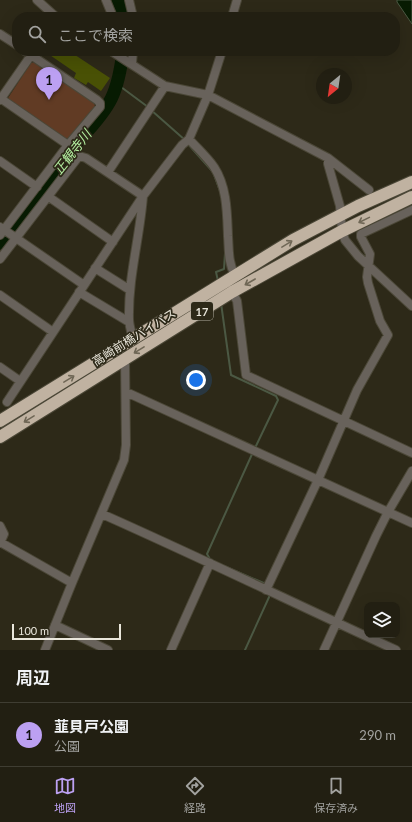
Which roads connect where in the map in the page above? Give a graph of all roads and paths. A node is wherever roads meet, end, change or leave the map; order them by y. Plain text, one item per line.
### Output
1 (37, 0) edge
2 (106, 0) edge
3 (129, 0) edge
4 (237, 0) edge
5 (50, 12) edge
6 (111, 12) edge
7 (132, 12) edge
8 (233, 12) edge
9 (0, 34) edge
10 (12, 42) edge
11 (27, 56) edge
12 (36, 56) edge
13 (119, 56) edge
14 (131, 56) edge
15 (220, 56) edge
16 (129, 62) junction
17 (165, 86) junction
18 (208, 95) junction
19 (0, 99) edge
20 (186, 141) junction
21 (68, 145) junction
22 (328, 158) junction
23 (0, 161) edge
24 (108, 172) junction
25 (412, 182) edge
26 (37, 187) junction
27 (369, 190) dead end
28 (143, 196) junction
29 (49, 197) junction
30 (412, 197) edge
31 (412, 210) edge
32 (341, 214) junction
33 (3, 231) edge
34 (342, 231) junction
35 (15, 237) junction
36 (113, 242) junction
37 (0, 259) edge
38 (369, 266) junction
39 (95, 268) junction
40 (235, 275) junction
41 (84, 285) junction
42 (130, 290) junction
43 (79, 292) junction
44 (232, 292) junction
45 (0, 295) edge
46 (412, 306) edge
47 (129, 322) junction
48 (53, 332) junction
49 (132, 340) junction
50 (125, 359) junction
51 (0, 367) edge
52 (20, 381) junction
53 (126, 392) junction
54 (7, 402) dead end
55 (344, 420) junction
56 (0, 421) edge
57 (0, 437) edge
58 (412, 453) edge
59 (412, 471) edge
60 (318, 480) junction
61 (388, 512) junction
62 (102, 514) junction
63 (412, 524) edge
64 (0, 526) edge
65 (0, 542) edge
66 (210, 563) junction
67 (72, 583) junction
68 (266, 590) junction
69 (336, 623) junction
70 (55, 625) junction
71 (45, 650) edge
72 (108, 650) edge
73 (171, 650) edge
74 (324, 650) edge
75 (396, 650) edge

1 - 5 street
2 - 6 street
3 - 7 street
4 - 8 street
9 - 10 street
11 - 19 street
12 - 21 street
13 - 16 street
14 - 16 street
15 - 18 street
16 - 17 street
17 - 18 street
17 - 24 street
18 - 20 street
18 - 22 street
19 - 21 street
20 - 28 street
20 - 40 street
21 - 26 street
22 - 27 street
22 - 32 street
23 - 26 street
24 - 28 street
24 - 29 street
25 - 32 highway, 高崎前橋バイパス / 17
26 - 33 street
28 - 36 street
28 - 42 street
29 - 35 street
29 - 36 street
30 -> 34 highway, 高崎前橋バイパス / 17
31 - 38 street
32 - 34 street
40 -> 32 highway, 高崎前橋バイパス / 17
33 - 35 street
34 - 38 street
34 -> 44 highway, 高崎前橋バイパス / 17
35 - 37 street
35 - 41 street
36 - 39 street
38 - 46 street
38 - 55 street
39 - 41 street
39 - 42 street
40 - 49 highway, 高崎前橋バイパス / 17
41 - 43 street
42 - 47 street
43 - 47 street
43 - 48 street
44 -> 50 highway, 高崎前橋バイパス / 17
44 - 55 street
45 - 48 street
47 - 49 street
48 - 52 street
56 -> 49 highway, 高崎前橋バイパス / 17
50 - 53 street
50 -> 57 highway, 高崎前橋バイパス / 17
51 - 52 street
52 - 54 street
53 - 60 street
53 - 62 street
55 - 58 street
55 - 60 street
59 - 61 street
60 - 61 street
60 - 68 street
61 - 63 street
61 - 69 street
62 - 66 street
62 - 67 street
64 - 65 street
65 - 67 street
66 - 68 street
66 - 73 street
67 - 70 street
68 - 69 street
69 - 74 street
69 - 75 street
70 - 71 street
70 - 72 street

